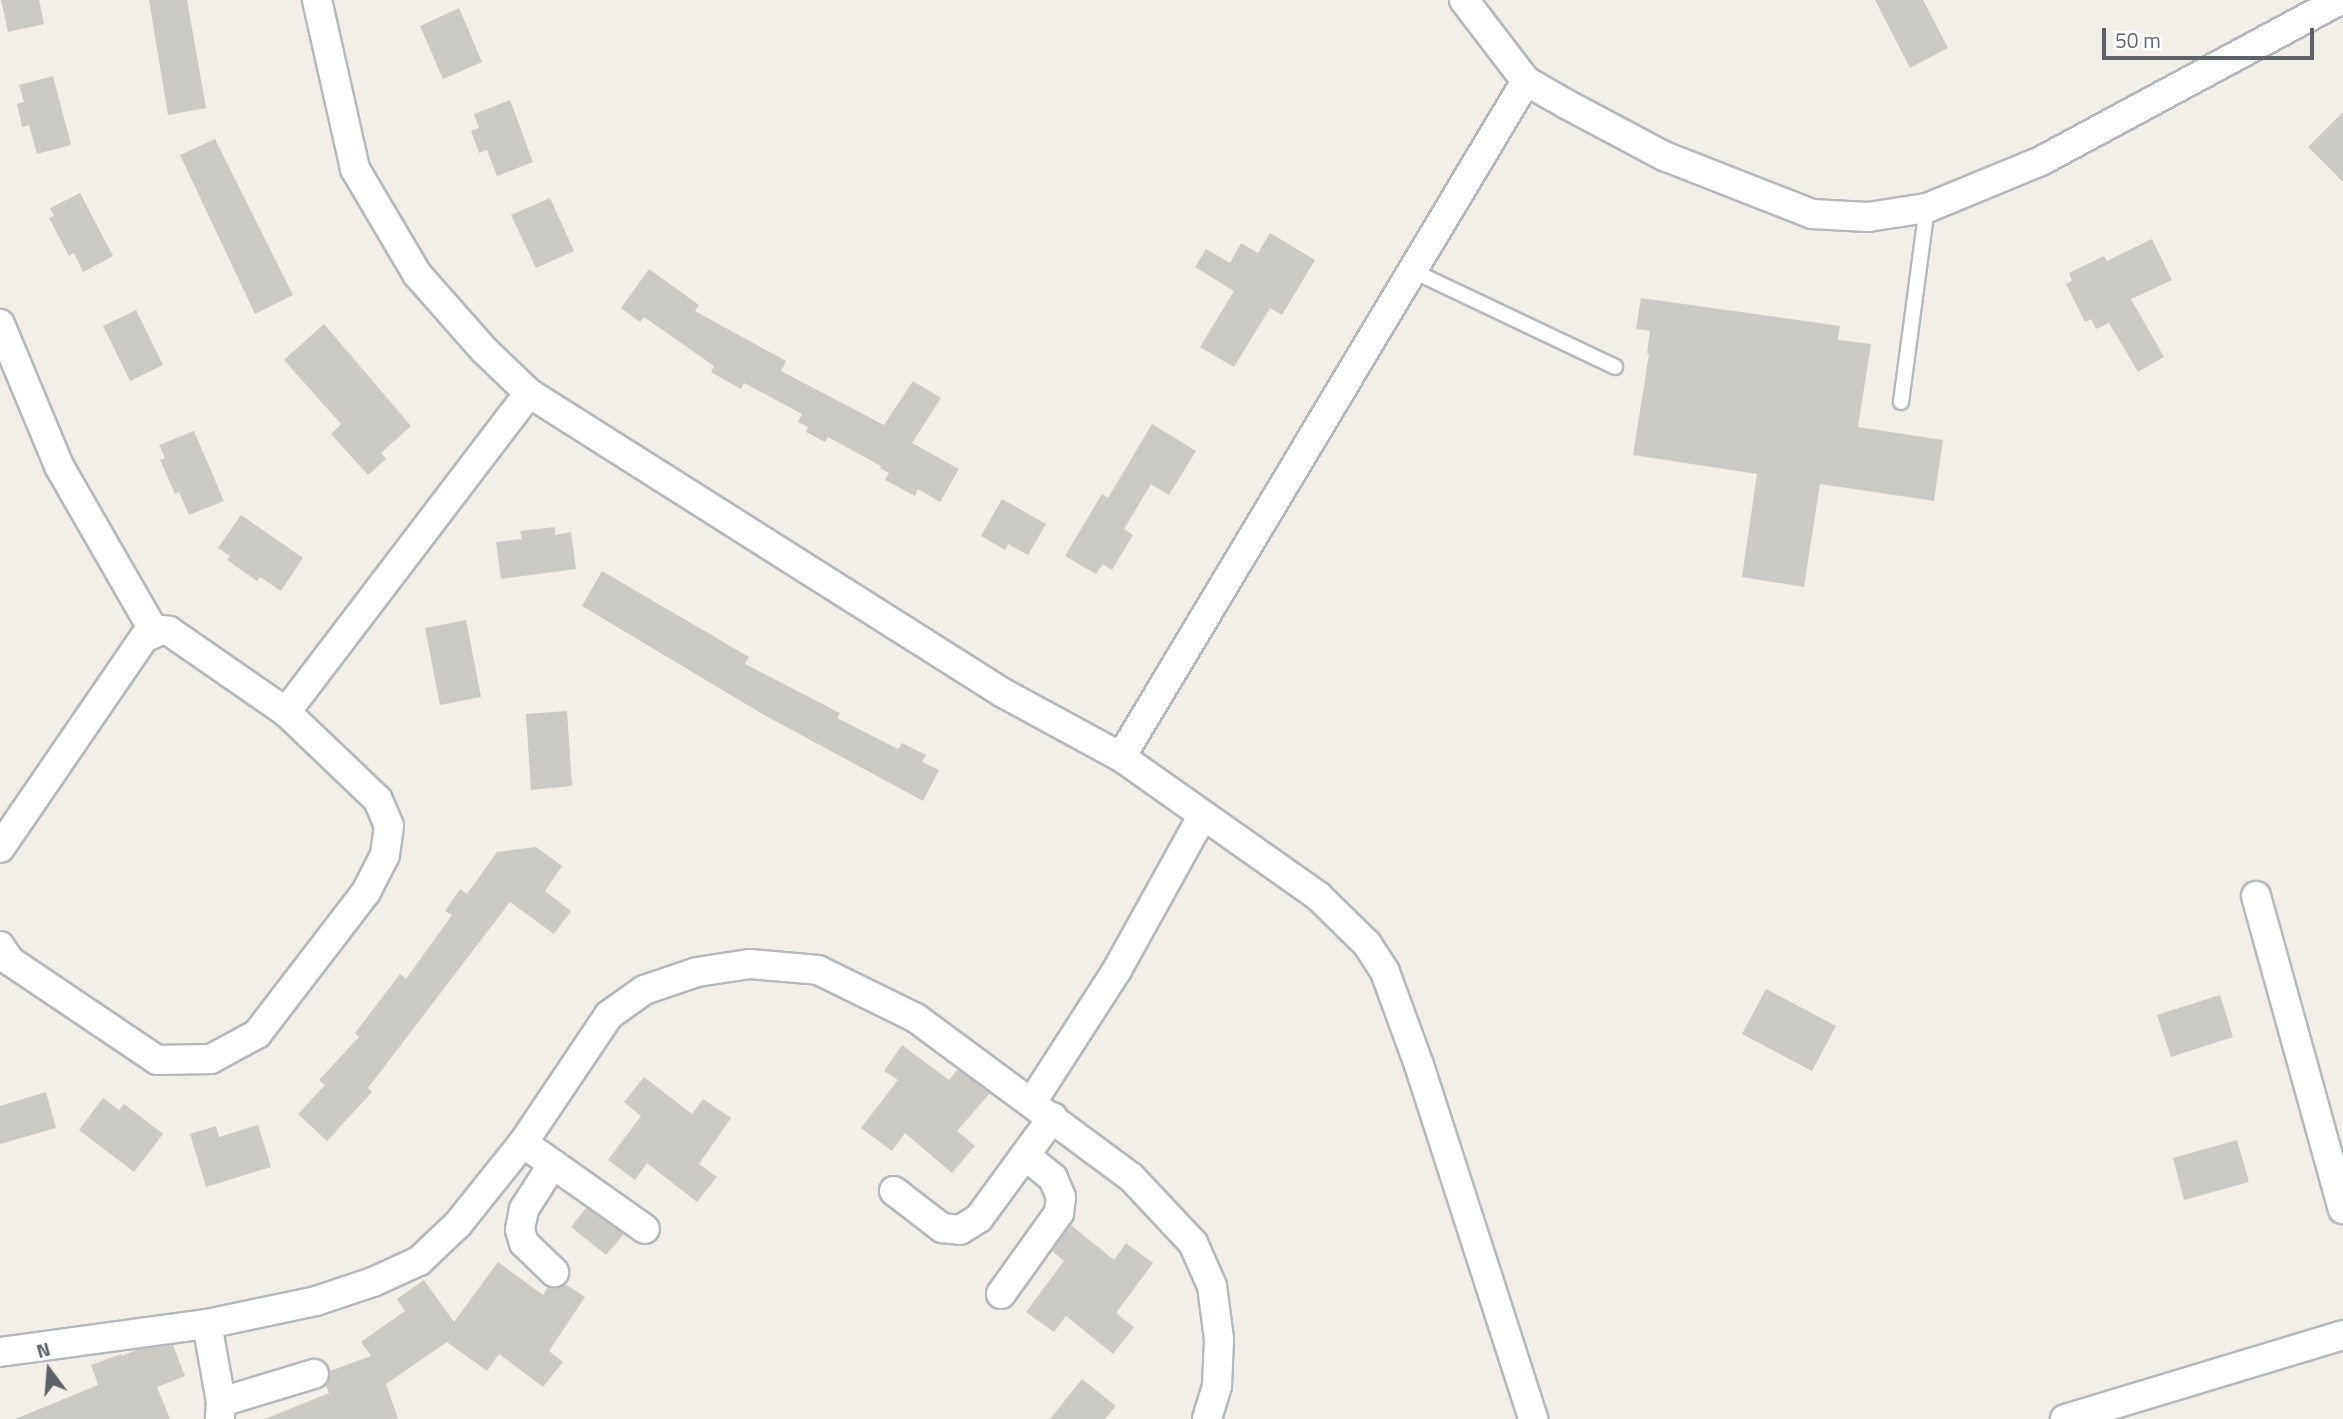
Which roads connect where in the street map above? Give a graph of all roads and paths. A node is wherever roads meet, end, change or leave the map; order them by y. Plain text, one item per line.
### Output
1 (317, 0) edge
2 (1464, 0) edge
3 (2340, 0) edge
4 (1526, 81) junction
5 (1927, 208) junction
6 (1411, 270) junction
7 (0, 324) edge
8 (1615, 366) dead end
9 (529, 393) junction
10 (1901, 402) dead end
11 (154, 631) junction
12 (286, 712) junction
13 (1121, 757) junction
14 (1203, 815) junction
15 (0, 848) edge
16 (2256, 896) dead end
17 (0, 946) edge
18 (1042, 1110) junction
19 (523, 1143) junction
20 (1025, 1155) junction
21 (554, 1164) junction
22 (894, 1191) dead end
23 (2343, 1209) edge
24 (645, 1229) dead end
25 (554, 1272) dead end
26 (1001, 1294) dead end
27 (207, 1324) junction
28 (2343, 1335) edge
29 (0, 1352) edge
30 (314, 1374) dead end
31 (220, 1410) edge
32 (1207, 1419) edge
33 (1533, 1419) edge
34 (2066, 1419) edge

1 - 9 street
2 - 4 street
3 - 5 street
4 - 5 street
4 - 6 street
5 - 10 lane
6 - 8 lane
6 - 13 street
7 - 11 street
9 - 12 street
9 - 13 street
11 - 12 street
11 - 15 street
12 - 17 street
13 - 14 street
14 - 18 street
14 - 33 street
16 - 23 street
18 - 19 street
18 - 20 street
18 - 32 street
19 - 21 street
19 - 27 street
20 - 22 street
20 - 26 street
21 - 24 street
21 - 25 street
27 - 29 street
27 - 31 street
28 - 34 street
30 - 31 street

